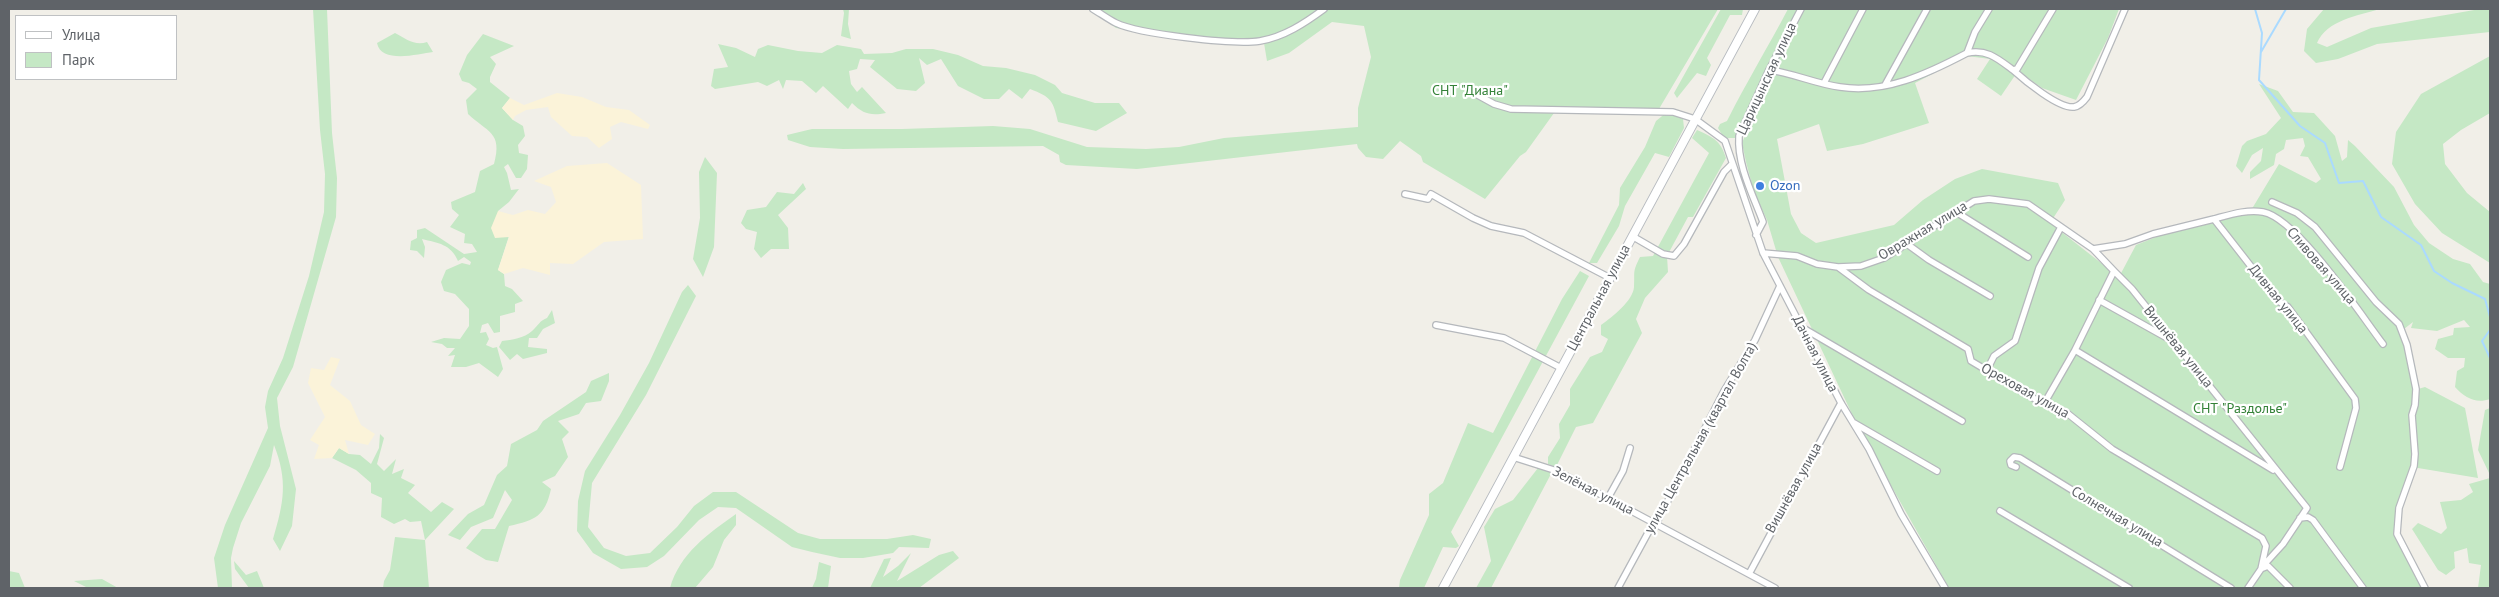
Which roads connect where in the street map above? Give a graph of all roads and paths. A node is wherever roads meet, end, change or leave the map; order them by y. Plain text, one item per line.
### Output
1 (1093, 9) edge
2 (1324, 9) edge
3 (1755, 9) edge
4 (1801, 9) edge
5 (1863, 9) edge
6 (1927, 9) edge
7 (1989, 9) edge
8 (2052, 9) edge
9 (2125, 9) edge
10 (1967, 54) junction
11 (1769, 70) junction
12 (2012, 70) junction
13 (1824, 83) junction
14 (1885, 85) junction
15 (1474, 93) dead end
16 (1695, 119) junction
17 (1732, 164) junction
18 (1405, 194) dead end
19 (2272, 202) dead end
20 (1956, 212) junction
21 (2214, 218) junction
22 (2061, 227) junction
23 (1756, 235) junction
24 (1632, 236) junction
25 (1907, 244) junction
26 (2093, 249) junction
27 (1763, 253) junction
28 (2028, 257) dead end
29 (1838, 267) junction
30 (2114, 271) junction
31 (1610, 278) junction
32 (1780, 286) junction
33 (1990, 296) dead end
34 (2099, 300) junction
35 (1436, 325) dead end
36 (1801, 327) junction
37 (2172, 342) junction
38 (2383, 344) dead end
39 (2075, 350) junction
40 (1561, 368) junction
41 (1987, 370) junction
42 (2045, 402) junction
43 (1840, 403) junction
44 (1962, 421) dead end
45 (1852, 422) junction
46 (1630, 448) dead end
47 (1514, 457) junction
48 (2016, 467) dead end
49 (2340, 468) dead end
50 (1937, 471) dead end
51 (2277, 472) junction
52 (1608, 498) junction
53 (2000, 511) dead end
54 (2300, 518) junction
55 (1656, 524) junction
56 (2261, 569) junction
57 (1749, 574) junction
58 (1443, 588) edge
59 (1618, 588) edge
60 (1775, 588) edge
61 (1945, 588) edge
62 (2129, 588) edge
63 (2231, 588) edge
64 (2248, 588) edge
65 (2290, 588) edge
66 (2363, 588) edge
67 (2425, 588) edge

1 - 2 street
3 - 16 street, Центральная улица
4 - 11 street, Царицынская улица
5 - 13 street
6 - 14 street
7 - 10 street
8 - 12 street
9 - 12 street
10 - 12 street
10 - 14 street
11 - 13 street
11 - 23 street, Царицынская улица
13 - 14 street
15 - 16 street
16 - 17 street, Дачная улица
16 - 24 street, Центральная улица
17 - 23 street, Дачная улица
17 - 24 street
18 - 31 street
19 - 67 street
20 - 22 street, Овражная улица
20 - 25 street, Овражная улица
20 - 28 street
21 - 26 street
21 - 38 street, Сливовая улица
21 - 49 street, Дивная улица
22 - 26 street, Овражная улица
22 - 41 street
23 - 27 street, Дачная улица
24 - 31 street, Центральная улица
25 - 29 street, Овражная улица
25 - 33 street
26 - 30 street, Вишнёвая улица
27 - 29 street, Ореховая улица
27 - 32 street, Дачная улица
29 - 41 street, Ореховая улица
30 - 34 street
30 - 37 street, Вишнёвая улица
31 - 40 street, Центральная улица
32 - 36 street, Дачная улица
32 - 55 street, улица Центральная (квартал Волта)
34 - 37 street
34 - 39 street
35 - 40 street
36 - 43 street, Дачная улица
36 - 44 street
37 - 51 street, Вишнёвая улица
39 - 42 street
39 - 51 street
40 - 47 street, Центральная улица
41 - 42 street, Ореховая улица
42 - 56 street, Ореховая улица
43 - 45 street, Дачная улица
43 - 57 street, Вишнёвая улица
45 - 50 street
45 - 61 street, Дачная улица
46 - 52 street
47 - 52 street, Зелёная улица
47 - 58 street, Центральная улица
48 - 63 street, Солнечная улица
51 - 54 street, Вишнёвая улица
52 - 55 street, Зелёная улица
53 - 62 street
54 - 56 street
54 - 66 street
55 - 57 street, Зелёная улица
55 - 59 street, улица Центральная (квартал Волта)
56 - 64 street, Ореховая улица
56 - 65 street
57 - 60 street, Зелёная улица

